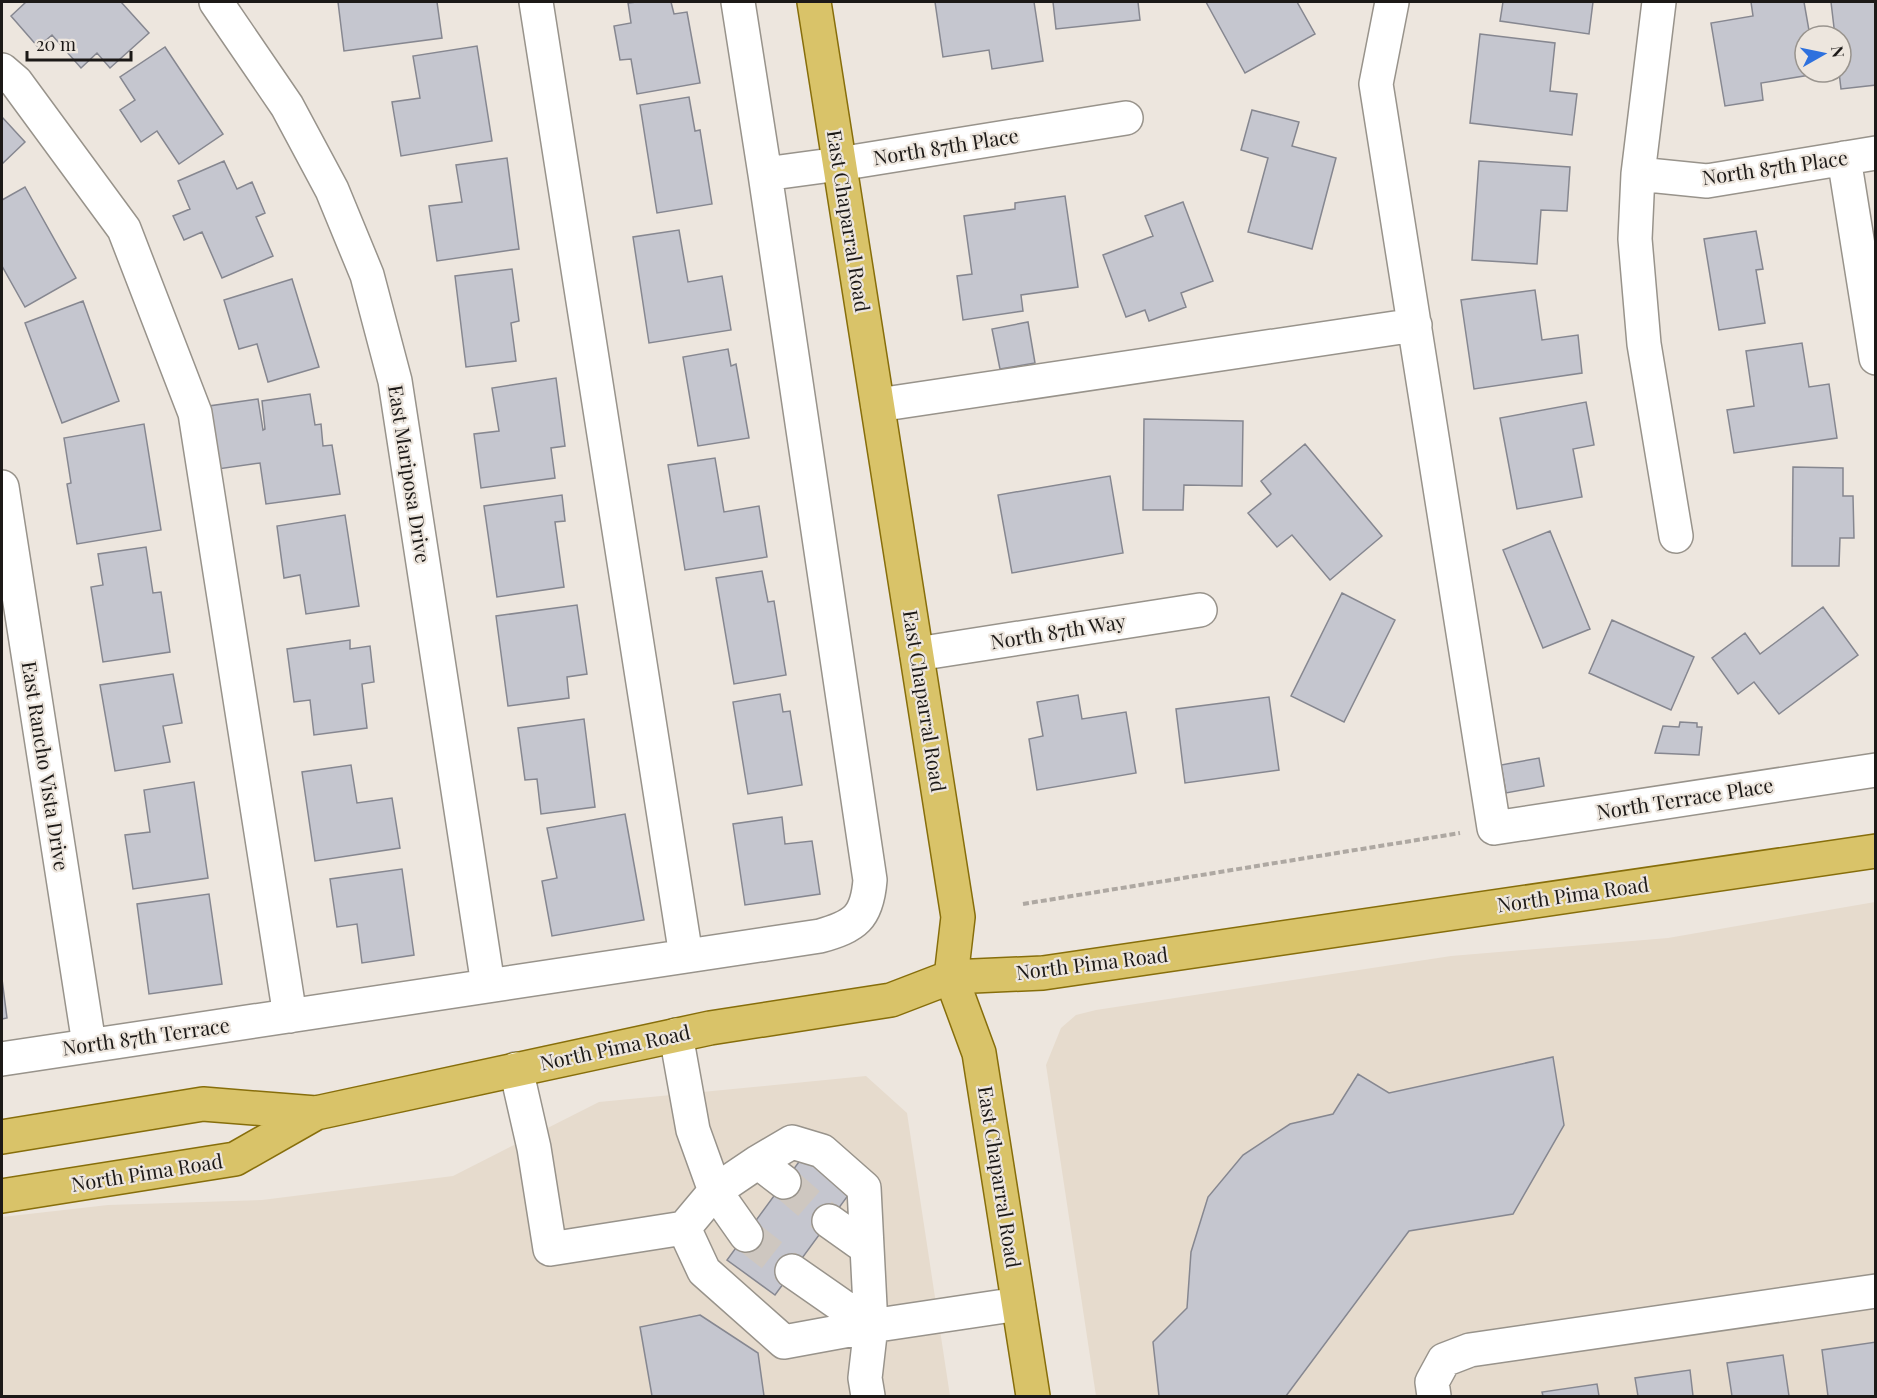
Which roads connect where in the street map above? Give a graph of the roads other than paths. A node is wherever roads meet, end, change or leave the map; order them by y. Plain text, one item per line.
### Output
1 (216, 2) edge
2 (536, 2) edge
3 (738, 2) edge
4 (814, 2) edge
5 (1392, 2) edge
6 (1659, 2) edge
7 (2, 70) edge
8 (1126, 118) dead end
9 (1860, 156) edge
10 (840, 164) junction
11 (765, 174) junction
12 (1638, 174) junction
13 (1415, 325) junction
14 (1875, 358) edge
15 (878, 405) junction
16 (2, 487) edge
17 (1676, 536) dead end
18 (1200, 610) dead end
19 (916, 654) junction
20 (1875, 770) edge
21 (1875, 851) edge
22 (686, 956) junction
23 (951, 977) junction
24 (488, 985) junction
25 (290, 1016) junction
26 (676, 1035) junction
27 (89, 1044) junction
28 (2, 1059) edge
29 (516, 1070) junction
30 (316, 1113) junction
31 (2, 1137) edge
32 (758, 1162) junction
33 (784, 1182) tunnel mouth
34 (715, 1191) junction
35 (2, 1196) edge
36 (829, 1221) tunnel mouth
37 (684, 1228) junction
38 (746, 1235) tunnel mouth
39 (867, 1248) junction
40 (792, 1271) tunnel mouth
41 (1875, 1291) edge
42 (1018, 1304) junction
43 (871, 1326) junction
44 (868, 1396) edge
45 (1033, 1396) edge
46 (1434, 1396) edge

1 - 24 street, East Mariposa Drive
2 - 22 street
3 - 11 street
4 - 10 main road, East Chaparral Road
5 - 13 street
6 - 12 street
7 - 25 street
8 - 10 street, North 87th Place
9 - 12 street, North 87th Place
9 - 14 street
10 - 11 street, North 87th Place
10 - 15 main road, East Chaparral Road
11 - 22 street
12 - 17 street
13 - 15 street
13 - 20 street, North Terrace Place
15 - 19 main road, East Chaparral Road
16 - 27 street, East Rancho Vista Drive
18 - 19 street, North 87th Way
19 - 23 main road, East Chaparral Road
21 - 23 main road, North Pima Road
22 - 24 street
23 - 26 main road, North Pima Road
23 - 42 main road, East Chaparral Road
24 - 25 street
25 - 27 street, North 87th Terrace
26 - 29 main road, North Pima Road
26 - 34 street
27 - 28 street, North 87th Terrace
29 - 30 main road, North Pima Road
29 - 37 street
30 - 31 main road, North Pima Road
30 - 35 main road, North Pima Road
32 - 33 street
32 - 34 street
32 - 39 street
34 - 37 street
34 - 38 street
36 - 39 street
37 - 43 street
39 - 43 street
40 - 43 street
41 - 46 street
42 - 43 street
42 - 45 main road, East Chaparral Road
43 - 44 street

